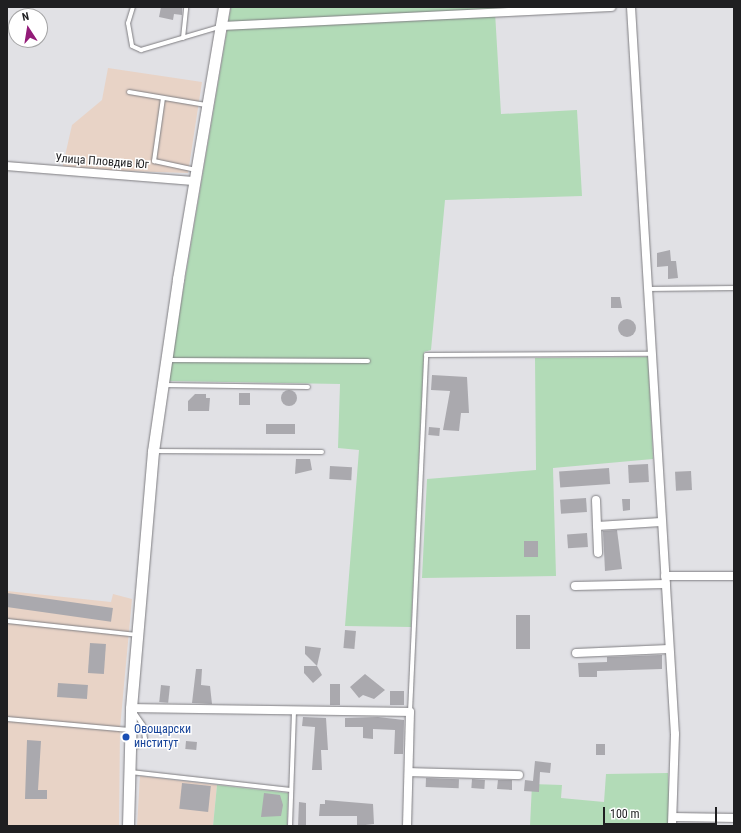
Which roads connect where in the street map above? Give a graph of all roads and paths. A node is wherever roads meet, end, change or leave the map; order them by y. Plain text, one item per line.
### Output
1 (133, 7) edge
2 (186, 7) edge
3 (224, 7) edge
4 (612, 7) edge
5 (631, 7) edge
6 (221, 26) junction
7 (183, 38) junction
8 (129, 92) dead end
9 (163, 98) junction
10 (208, 105) junction
11 (7, 166) edge
12 (196, 170) junction
13 (194, 181) junction
14 (734, 288) edge
15 (648, 289) junction
16 (652, 354) junction
17 (166, 360) junction
18 (368, 362) dead end
19 (163, 385) junction
20 (308, 387) dead end
21 (154, 451) junction
22 (322, 452) dead end
23 (596, 500) dead end
24 (662, 522) junction
25 (597, 526) junction
26 (598, 553) dead end
27 (734, 576) edge
28 (666, 580) junction
29 (575, 586) dead end
30 (7, 620) edge
31 (137, 635) junction
32 (670, 649) junction
33 (576, 654) dead end
34 (131, 708) junction
35 (294, 710) junction
36 (410, 712) junction
37 (7, 719) edge
38 (130, 730) junction
39 (130, 748) junction
40 (129, 772) junction
41 (410, 772) junction
42 (519, 775) dead end
43 (291, 790) junction
44 (675, 817) junction
45 (734, 818) edge
46 (128, 826) edge
47 (290, 826) edge
48 (407, 826) edge
49 (672, 826) edge

1 - 7 lane
2 - 7 lane
3 - 6 street
4 - 6 street
5 - 15 street
6 - 7 lane
6 - 10 street
8 - 9 lane
9 - 10 lane
9 - 12 lane
10 - 12 street
11 - 13 street, Улица Пловдив Юг
12 - 13 street
13 - 17 street
14 - 15 lane
15 - 16 street
16 - 24 street
16 - 36 lane
17 - 18 lane
17 - 19 street
19 - 20 lane
19 - 21 street
21 - 22 lane
21 - 31 street
23 - 25 street
24 - 25 street
24 - 28 street
25 - 26 street
27 - 28 street
28 - 29 street
28 - 32 street
30 - 31 lane
31 - 34 street
32 - 33 street
32 - 44 street
34 - 35 street
34 - 38 street
34 - 39 lane
35 - 36 street
35 - 43 lane
36 - 41 street
37 - 38 lane
38 - 39 street
39 - 40 street
40 - 43 lane
40 - 46 street
41 - 42 street
41 - 48 street
43 - 47 lane
44 - 45 street
44 - 49 street

